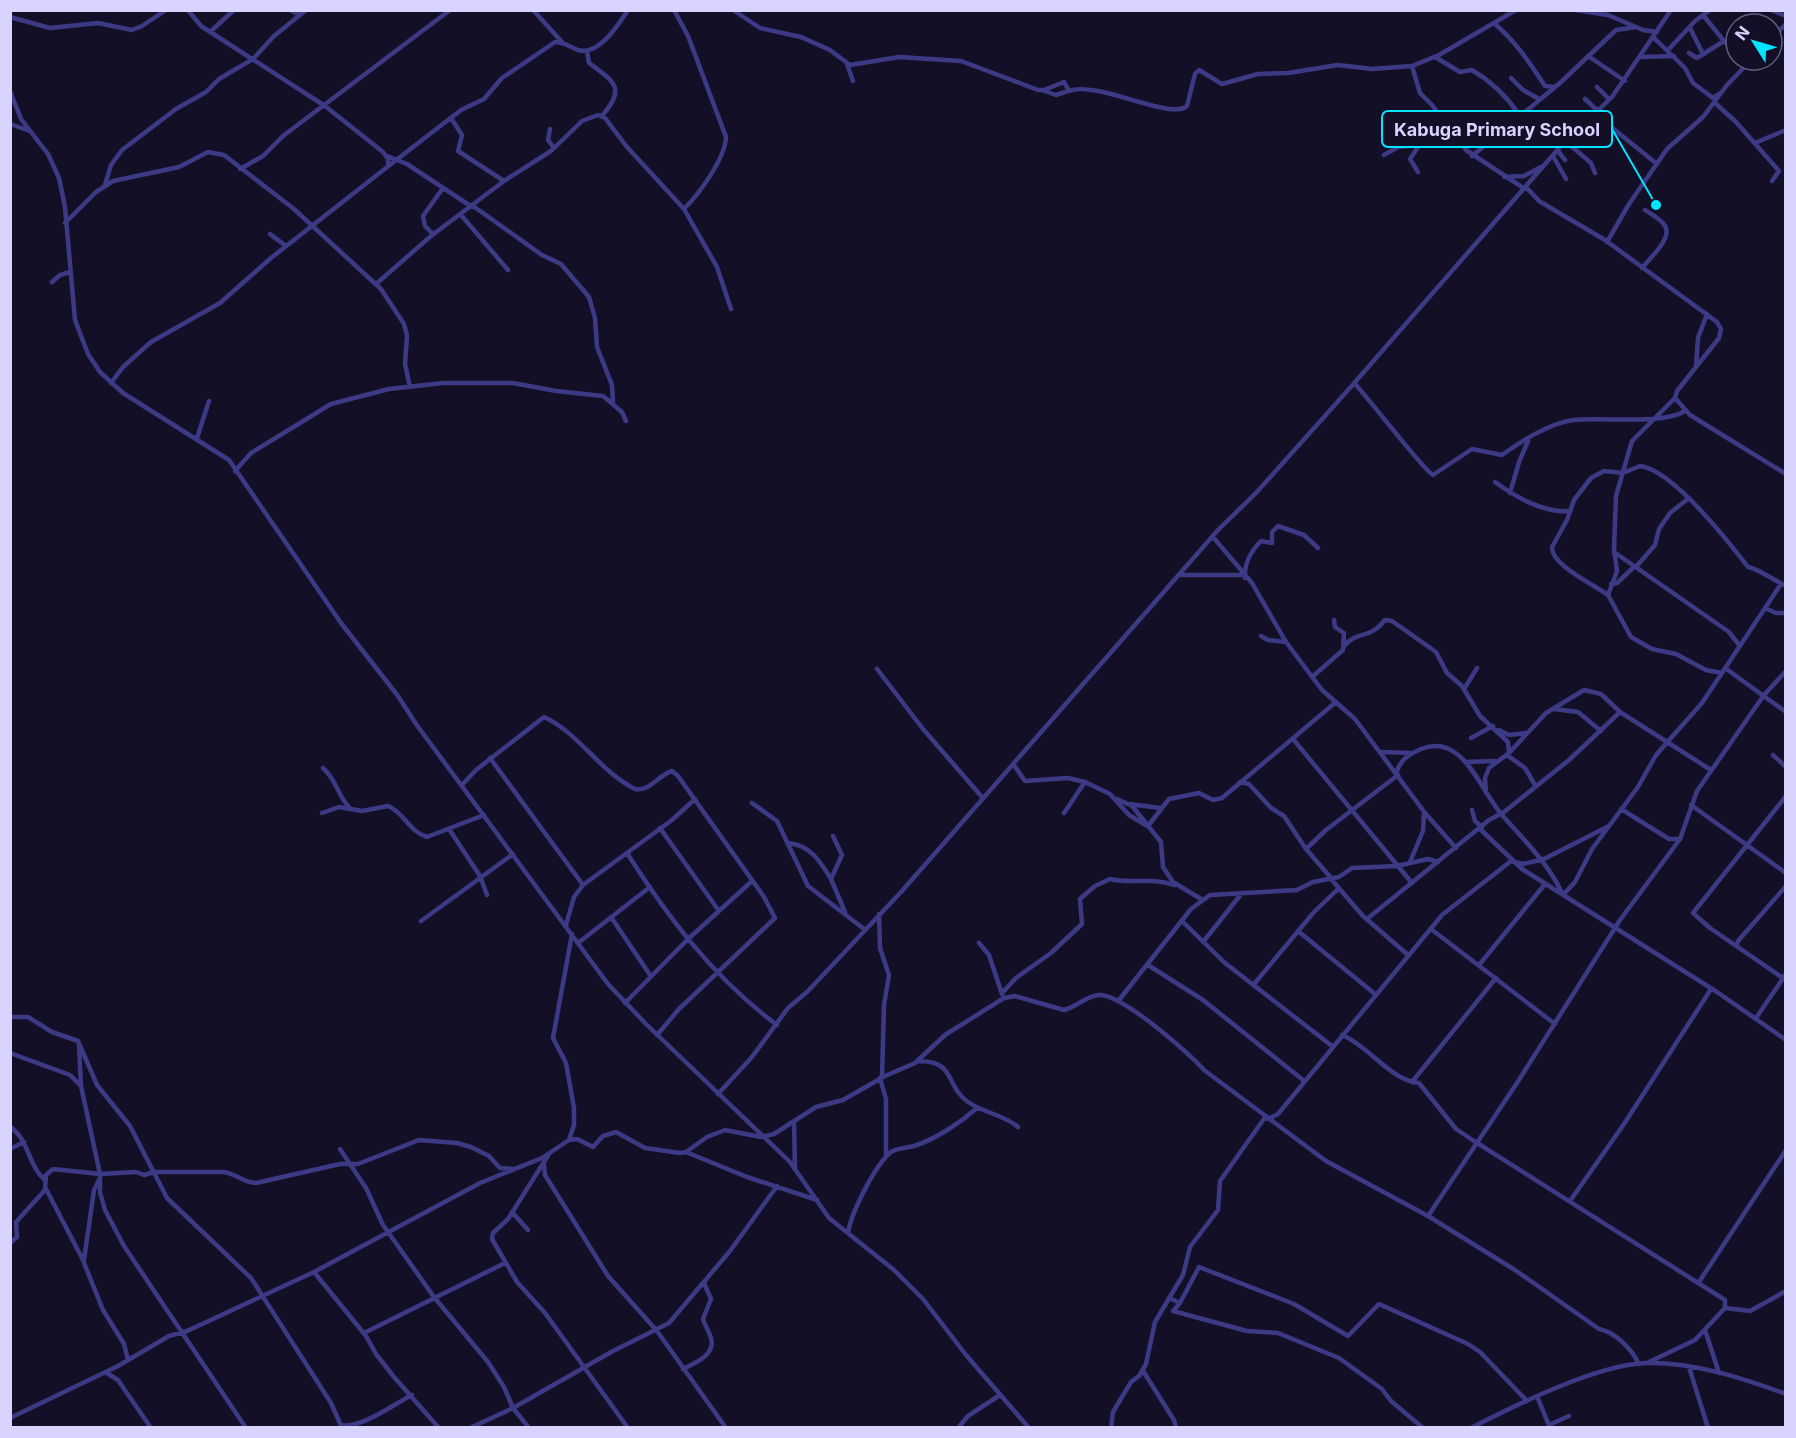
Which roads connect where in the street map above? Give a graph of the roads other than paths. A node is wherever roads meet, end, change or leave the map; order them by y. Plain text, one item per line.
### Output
1 (166, 10) edge
2 (188, 10) edge
3 (234, 10) edge
4 (290, 10) edge
5 (306, 10) edge
6 (450, 10) edge
7 (533, 10) edge
8 (628, 10) edge
9 (674, 10) edge
10 (733, 10) edge
11 (1516, 10) edge
12 (1575, 10) edge
13 (1671, 10) edge
14 (1710, 10) edge
15 (1772, 10) edge
16 (300, 15) junction
17 (1703, 15) junction
18 (1785, 16) edge
19 (10, 17) edge
20 (1495, 24) junction
21 (1636, 27) junction
22 (1690, 28) junction
23 (210, 32) junction
24 (1656, 32) junction
25 (1653, 37) junction
26 (1724, 41) joint
27 (562, 42) junction
28 (1668, 50) junction
29 (587, 51) junction
30 (1689, 53) dead end
31 (1703, 54) junction
32 (1588, 56) junction
33 (1674, 56) junction
34 (1435, 57) junction
35 (1641, 57) junction
36 (253, 59) junction
37 (847, 64) junction
38 (1412, 66) junction
39 (1740, 72) edge
40 (1510, 78) dead end
41 (853, 81) dead end
42 (1625, 81) junction
43 (1554, 87) junction
44 (1597, 87) dead end
45 (1042, 90) junction
46 (10, 91) edge
47 (1068, 91) junction
48 (1722, 92) junction
49 (1539, 99) junction
50 (1585, 99) dead end
51 (1609, 99) junction
52 (1715, 103) junction
53 (325, 106) junction
54 (1596, 112) junction
55 (1521, 114) junction
56 (602, 116) junction
57 (451, 118) junction
58 (1444, 123) junction
59 (10, 124) edge
60 (550, 129) dead end
61 (1785, 130) edge
62 (30, 131) junction
63 (1570, 136) junction
64 (1422, 142) junction
65 (1755, 143) junction
66 (554, 148) junction
67 (1557, 150) junction
68 (386, 155) junction
69 (1384, 155) dead end
70 (1472, 156) junction
71 (1552, 156) junction
72 (397, 160) junction
73 (1565, 160) dead end
74 (1657, 164) junction
75 (1546, 165) junction
76 (388, 167) junction
77 (240, 169) junction
78 (1779, 171) junction
79 (1418, 172) dead end
80 (1595, 173) dead end
81 (1785, 176) edge
82 (1504, 177) junction
83 (1566, 178) dead end
84 (504, 181) junction
85 (1772, 181) dead end
86 (105, 185) junction
87 (443, 188) junction
88 (1526, 188) junction
89 (472, 207) junction
90 (684, 209) junction
91 (1646, 210) dead end
92 (461, 215) junction
93 (65, 224) junction
94 (312, 226) junction
95 (270, 234) dead end
96 (433, 234) junction
97 (1607, 242) junction
98 (286, 246) junction
99 (1642, 268) junction
100 (508, 270) dead end
101 (70, 272) junction
102 (52, 282) dead end
103 (376, 284) junction
104 (731, 309) dead end
105 (1707, 314) junction
106 (1696, 367) junction
107 (111, 383) junction
108 (1354, 383) junction
109 (410, 387) junction
110 (1675, 398) junction
111 (209, 401) dead end
112 (613, 402) junction
113 (1685, 411) junction
114 (1654, 417) junction
115 (626, 421) dead end
116 (197, 438) junction
117 (1530, 439) junction
118 (235, 471) junction
119 (1623, 473) junction
120 (1785, 474) edge
121 (1495, 482) dead end
122 (1510, 493) junction
123 (1689, 498) junction
124 (1570, 511) junction
125 (1213, 537) junction
126 (1318, 548) dead end
127 (1614, 552) junction
128 (1635, 567) junction
129 (1180, 575) junction
130 (1244, 576) junction
131 (1611, 584) junction
132 (1783, 585) edge
133 (1608, 594) junction
134 (1766, 608) junction
135 (1785, 613) edge
136 (1334, 620) dead end
137 (1261, 636) dead end
138 (1286, 642) junction
139 (1344, 646) junction
140 (1740, 646) junction
141 (1478, 668) dead end
142 (877, 669) dead end
143 (1724, 671) junction
144 (1785, 671) edge
145 (1312, 677) junction
146 (1464, 689) junction
147 (1764, 695) junction
148 (1336, 702) junction
149 (1554, 709) junction
150 (1620, 712) junction
151 (1785, 712) edge
152 (1493, 727) junction
153 (1600, 731) junction
154 (1527, 733) junction
155 (1471, 738) dead end
156 (1293, 739) junction
157 (1668, 742) junction
158 (1382, 752) junction
159 (1411, 753) junction
160 (1508, 754) junction
161 (1773, 755) dead end
162 (490, 758) junction
163 (1499, 760) junction
164 (1465, 762) junction
165 (1013, 764) junction
166 (1785, 767) edge
167 (323, 768) dead end
168 (1711, 770) junction
169 (1397, 774) junction
170 (1085, 782) junction
171 (1240, 782) junction
172 (462, 785) junction
173 (1535, 786) junction
174 (1486, 793) junction
175 (1785, 796) edge
176 (982, 798) junction
177 (695, 799) junction
178 (1117, 799) junction
179 (752, 803) dead end
180 (1131, 804) junction
181 (1691, 806) junction
182 (349, 807) junction
183 (1160, 808) junction
184 (1621, 809) junction
185 (1351, 810) junction
186 (1472, 810) dead end
187 (1424, 811) junction
188 (322, 813) dead end
189 (1064, 813) dead end
190 (1501, 814) junction
191 (484, 815) junction
192 (1147, 826) junction
193 (1609, 826) junction
194 (660, 828) junction
195 (1481, 828) junction
196 (449, 829) junction
197 (833, 836) dead end
198 (1680, 839) junction
199 (788, 843) junction
200 (1745, 846) junction
201 (1456, 848) junction
202 (1306, 849) junction
203 (627, 853) junction
204 (513, 854) junction
205 (1542, 860) junction
206 (1511, 861) junction
207 (1410, 862) junction
208 (1438, 862) junction
209 (1397, 866) junction
210 (1785, 873) edge
211 (480, 876) junction
212 (831, 879) junction
213 (1331, 879) junction
214 (752, 881) junction
215 (1412, 882) junction
216 (1545, 884) junction
217 (582, 885) junction
218 (1176, 886) junction
219 (1785, 886) edge
220 (650, 887) junction
221 (1338, 889) junction
222 (1242, 893) junction
223 (487, 895) dead end
224 (1563, 895) junction
225 (1201, 899) junction
226 (718, 911) junction
227 (879, 914) junction
228 (846, 915) junction
229 (610, 917) junction
230 (1367, 919) junction
231 (421, 921) dead end
232 (1182, 921) junction
233 (566, 925) junction
234 (1616, 928) junction
235 (864, 929) junction
236 (1431, 929) junction
237 (1298, 931) junction
238 (572, 934) junction
239 (687, 940) junction
240 (1203, 942) junction
241 (578, 943) junction
242 (979, 943) dead end
243 (1737, 945) junction
244 (1408, 955) junction
245 (1148, 965) junction
246 (1479, 965) junction
247 (717, 974) junction
248 (650, 975) junction
249 (1784, 976) edge
250 (1496, 978) junction
251 (1254, 984) junction
252 (1711, 989) junction
253 (1375, 994) junction
254 (1002, 996) junction
255 (1119, 1000) junction
256 (626, 1002) junction
257 (10, 1017) edge
258 (1756, 1018) junction
259 (1555, 1024) junction
260 (777, 1025) junction
261 (657, 1035) junction
262 (1342, 1035) junction
263 (1785, 1040) edge
264 (78, 1043) junction
265 (1332, 1046) junction
266 (10, 1053) edge
267 (918, 1061) junction
268 (881, 1078) junction
269 (1303, 1080) junction
270 (1412, 1082) junction
271 (81, 1086) junction
272 (718, 1094) junction
273 (977, 1108) junction
274 (1267, 1117) junction
275 (794, 1121) junction
276 (10, 1127) edge
277 (1018, 1127) dead end
278 (761, 1137) junction
279 (569, 1140) junction
280 (24, 1142) junction
281 (1478, 1144) junction
282 (10, 1149) edge
283 (340, 1149) dead end
284 (1785, 1150) edge
285 (686, 1152) junction
286 (549, 1154) junction
287 (886, 1157) junction
288 (350, 1164) junction
289 (544, 1165) junction
290 (517, 1168) junction
291 (795, 1168) junction
292 (154, 1172) junction
293 (100, 1175) junction
294 (45, 1180) junction
295 (777, 1186) junction
296 (46, 1189) junction
297 (817, 1200) junction
298 (1570, 1201) junction
299 (512, 1212) junction
300 (1428, 1216) junction
301 (528, 1230) dead end
302 (389, 1232) junction
303 (848, 1233) junction
304 (10, 1243) edge
305 (84, 1263) junction
306 (505, 1263) junction
307 (314, 1272) junction
308 (1699, 1281) junction
309 (704, 1283) junction
310 (1785, 1291) edge
311 (261, 1296) junction
312 (434, 1297) junction
313 (1169, 1298) junction
314 (1180, 1303) junction
315 (1725, 1308) junction
316 (1161, 1310) junction
317 (1173, 1311) junction
318 (1705, 1330) junction
319 (657, 1331) junction
320 (183, 1332) junction
321 (364, 1333) junction
322 (128, 1360) junction
323 (1647, 1362) junction
324 (1639, 1364) junction
325 (1689, 1366) junction
326 (583, 1367) junction
327 (683, 1369) junction
328 (1143, 1371) junction
329 (105, 1372) junction
330 (1719, 1373) junction
331 (1785, 1394) edge
332 (412, 1395) junction
333 (1000, 1395) junction
334 (1537, 1396) junction
335 (1527, 1401) junction
336 (513, 1408) junction
337 (1569, 1416) dead end
338 (10, 1418) edge
339 (342, 1426) edge
340 (1550, 1426) edge
341 (152, 1428) edge
342 (246, 1428) edge
343 (439, 1428) edge
344 (470, 1428) edge
345 (529, 1428) edge
346 (628, 1428) edge
347 (726, 1428) edge
348 (958, 1428) edge
349 (1029, 1428) edge
350 (1112, 1428) edge
351 (1176, 1428) edge
352 (1424, 1428) edge
353 (1471, 1428) edge
354 (1708, 1428) edge

1 - 19 street
2 - 23 street
3 - 23 street
4 - 16 street
5 - 16 street
6 - 53 street
7 - 27 street
8 - 29 street
9 - 90 street
10 - 37 street
11 - 20 street
12 - 21 street
13 - 24 street
14 - 17 street
15 - 18 street
16 - 36 street
17 - 22 street
17 - 26 street
20 - 34 street
20 - 43 street
21 - 24 street
21 - 32 street
22 - 28 street
22 - 31 street
23 - 36 street
24 - 25 street
25 - 28 street
25 - 35 street
26 - 31 street
27 - 29 street
27 - 57 street
28 - 33 street
29 - 56 street
30 - 31 street
32 - 42 street
32 - 43 street
33 - 35 street
33 - 48 street
34 - 38 street
34 - 55 street
35 - 42 street
36 - 53 street
36 - 86 street
37 - 41 street
37 - 45 street
38 - 47 street
38 - 58 street
39 - 48 street
40 - 49 street
42 - 51 street
43 - 49 street
44 - 51 street
45 - 47 street
45 - 47 street
46 - 62 street
48 - 52 street
49 - 55 street
50 - 54 street
51 - 54 street
52 - 65 street
52 - 74 street
53 - 68 street
53 - 77 street
54 - 63 street
54 - 74 street
55 - 70 street
56 - 66 street
56 - 90 street
57 - 72 street
57 - 84 street
58 - 64 street
58 - 70 street
59 - 62 street
60 - 66 street
61 - 65 street
62 - 93 street
63 - 67 street
63 - 80 street
64 - 69 street
64 - 79 street
65 - 78 street
66 - 84 street
67 - 71 street
67 - 73 street
68 - 72 street
68 - 76 street
70 - 82 street
71 - 75 street
71 - 83 street
72 - 76 street
72 - 87 street
74 - 97 street
75 - 82 street
75 - 88 street
76 - 94 street
77 - 86 street
77 - 94 street
78 - 81 street
78 - 85 street
82 - 88 street
84 - 89 street
86 - 93 street
87 - 89 street
87 - 96 street
88 - 97 street
88 - 108 street
89 - 92 street
89 - 112 street
90 - 104 street
91 - 99 street
92 - 96 street
92 - 100 street
93 - 101 street
94 - 98 street
94 - 103 street
95 - 98 street
96 - 103 street
97 - 99 street
98 - 107 street
99 - 105 street
101 - 102 street
101 - 107 street
103 - 109 street
105 - 106 street
105 - 106 street
106 - 110 street
107 - 116 street
108 - 117 street
108 - 125 street
109 - 112 street
109 - 118 street
110 - 113 street
110 - 114 street
111 - 116 street
112 - 115 street
113 - 114 street
113 - 120 street
114 - 117 street
114 - 119 street
116 - 118 street
117 - 122 street
118 - 172 street
119 - 123 street
119 - 124 street
119 - 127 street
121 - 122 street
122 - 124 street
123 - 128 street
123 - 132 street
124 - 133 street
125 - 129 street
125 - 130 street
126 - 130 street
127 - 128 street
127 - 131 street
128 - 131 street
128 - 140 street
129 - 130 street
129 - 165 street
130 - 138 street
131 - 133 street
132 - 134 street
133 - 143 street
134 - 135 street
134 - 140 street
136 - 139 street
137 - 138 street
138 - 145 street
139 - 145 street
139 - 146 street
140 - 143 street
141 - 146 street
142 - 176 street
143 - 147 street
143 - 157 street
144 - 147 street
145 - 148 street
146 - 152 street
147 - 151 street
147 - 168 street
148 - 156 street
148 - 158 street
149 - 150 street
149 - 153 street
149 - 154 street
150 - 153 street
150 - 157 street
152 - 154 street
152 - 155 street
152 - 160 street
153 - 173 street
154 - 160 street
156 - 171 street
156 - 185 street
157 - 168 street
157 - 184 street
158 - 159 street
158 - 169 street
159 - 164 street
159 - 169 street
160 - 163 street
160 - 173 street
161 - 166 street
162 - 172 street
162 - 177 street
162 - 217 street
163 - 164 street
163 - 174 street
164 - 174 street
165 - 170 street
165 - 176 street
167 - 182 street
168 - 181 street
169 - 185 street
169 - 187 street
170 - 178 street
170 - 189 street
171 - 183 street
171 - 202 street
172 - 191 street
173 - 190 street
174 - 190 street
175 - 200 street
176 - 227 street
177 - 194 street
177 - 214 street
178 - 180 street
178 - 192 street
179 - 199 street
180 - 183 street
180 - 192 street
181 - 198 street
181 - 200 street
182 - 188 street
182 - 196 street
183 - 192 street
184 - 193 street
184 - 198 street
185 - 202 street
185 - 209 street
186 - 195 street
187 - 201 street
187 - 207 street
190 - 195 street
190 - 205 street
191 - 196 street
191 - 204 street
192 - 218 street
193 - 205 street
193 - 224 street
194 - 203 street
194 - 226 street
195 - 201 street
195 - 206 street
196 - 211 street
197 - 212 street
198 - 234 street
199 - 212 street
199 - 228 street
200 - 210 street
200 - 243 street
201 - 208 street
202 - 213 street
203 - 217 street
203 - 220 street
204 - 211 street
204 - 233 street
205 - 206 street
205 - 224 street
206 - 216 street
206 - 236 street
207 - 208 street
207 - 209 street
208 - 215 street
209 - 213 street
209 - 215 street
211 - 223 street
211 - 231 street
212 - 228 street
213 - 221 street
213 - 222 street
214 - 226 street
214 - 247 street
215 - 230 street
216 - 224 street
216 - 246 street
217 - 233 street
218 - 225 street
218 - 254 street
219 - 243 street
220 - 229 street
220 - 239 street
221 - 230 street
221 - 237 street
222 - 225 street
222 - 240 street
224 - 234 street
225 - 232 street
226 - 239 street
227 - 235 street
227 - 268 street
228 - 235 street
229 - 241 street
229 - 248 street
230 - 244 street
232 - 240 street
232 - 245 street
233 - 238 street
234 - 252 street
234 - 259 street
235 - 260 street
236 - 244 street
236 - 246 street
237 - 251 street
237 - 253 street
238 - 241 street
238 - 279 street
239 - 247 street
239 - 248 street
240 - 251 street
241 - 256 street
242 - 254 street
243 - 249 street
244 - 253 street
245 - 255 street
245 - 269 street
246 - 250 street
247 - 260 street
247 - 261 street
248 - 256 street
249 - 258 street
250 - 259 street
250 - 270 street
251 - 265 street
252 - 258 street
252 - 298 street
253 - 262 street
254 - 255 street
254 - 267 street
255 - 274 street
256 - 261 street
257 - 264 street
258 - 263 street
259 - 281 street
260 - 272 street
261 - 272 street
262 - 265 street
262 - 270 street
264 - 271 street
264 - 292 street
265 - 269 street
266 - 271 street
267 - 268 street
267 - 273 street
268 - 275 street
268 - 287 street
269 - 274 street
270 - 281 street
271 - 293 street
272 - 278 street
273 - 277 street
273 - 287 street
274 - 300 street
274 - 313 street
275 - 278 street
275 - 291 street
276 - 280 street
278 - 285 street
278 - 291 street
279 - 285 street
279 - 286 street
280 - 282 street
280 - 294 street
281 - 298 street
281 - 300 street
283 - 288 street
284 - 308 street
285 - 295 street
286 - 289 street
286 - 290 street
287 - 303 street
288 - 290 street
288 - 292 street
288 - 302 street
289 - 299 street
289 - 319 street
290 - 302 street
291 - 297 street
292 - 293 street
292 - 311 street
293 - 294 street
293 - 305 street
293 - 320 street
294 - 296 street
295 - 297 street
295 - 309 street
296 - 304 street
296 - 305 street
297 - 303 street
298 - 308 street
299 - 301 street
299 - 306 street
300 - 324 street
302 - 307 street
302 - 312 street
303 - 333 street
305 - 322 street
306 - 312 street
306 - 326 street
307 - 311 street
307 - 321 street
308 - 315 street
309 - 319 street
309 - 327 street
310 - 315 street
311 - 320 street
311 - 339 street
312 - 321 street
312 - 336 street
313 - 314 street
313 - 316 street
314 - 317 street
314 - 335 street
315 - 318 street
316 - 317 street
316 - 328 street
317 - 352 street
318 - 323 street
318 - 330 street
319 - 326 street
319 - 327 street
320 - 322 street
320 - 342 street
321 - 332 street
322 - 329 street
323 - 324 street
323 - 325 street
324 - 334 street
325 - 330 street
325 - 354 street
326 - 336 street
326 - 346 street
327 - 347 street
328 - 350 street
328 - 351 street
329 - 338 street
329 - 341 street
330 - 331 street
332 - 339 street
332 - 343 street
333 - 348 street
333 - 349 street
334 - 335 street
334 - 340 street
335 - 353 street
336 - 344 street
336 - 345 street
337 - 340 street

